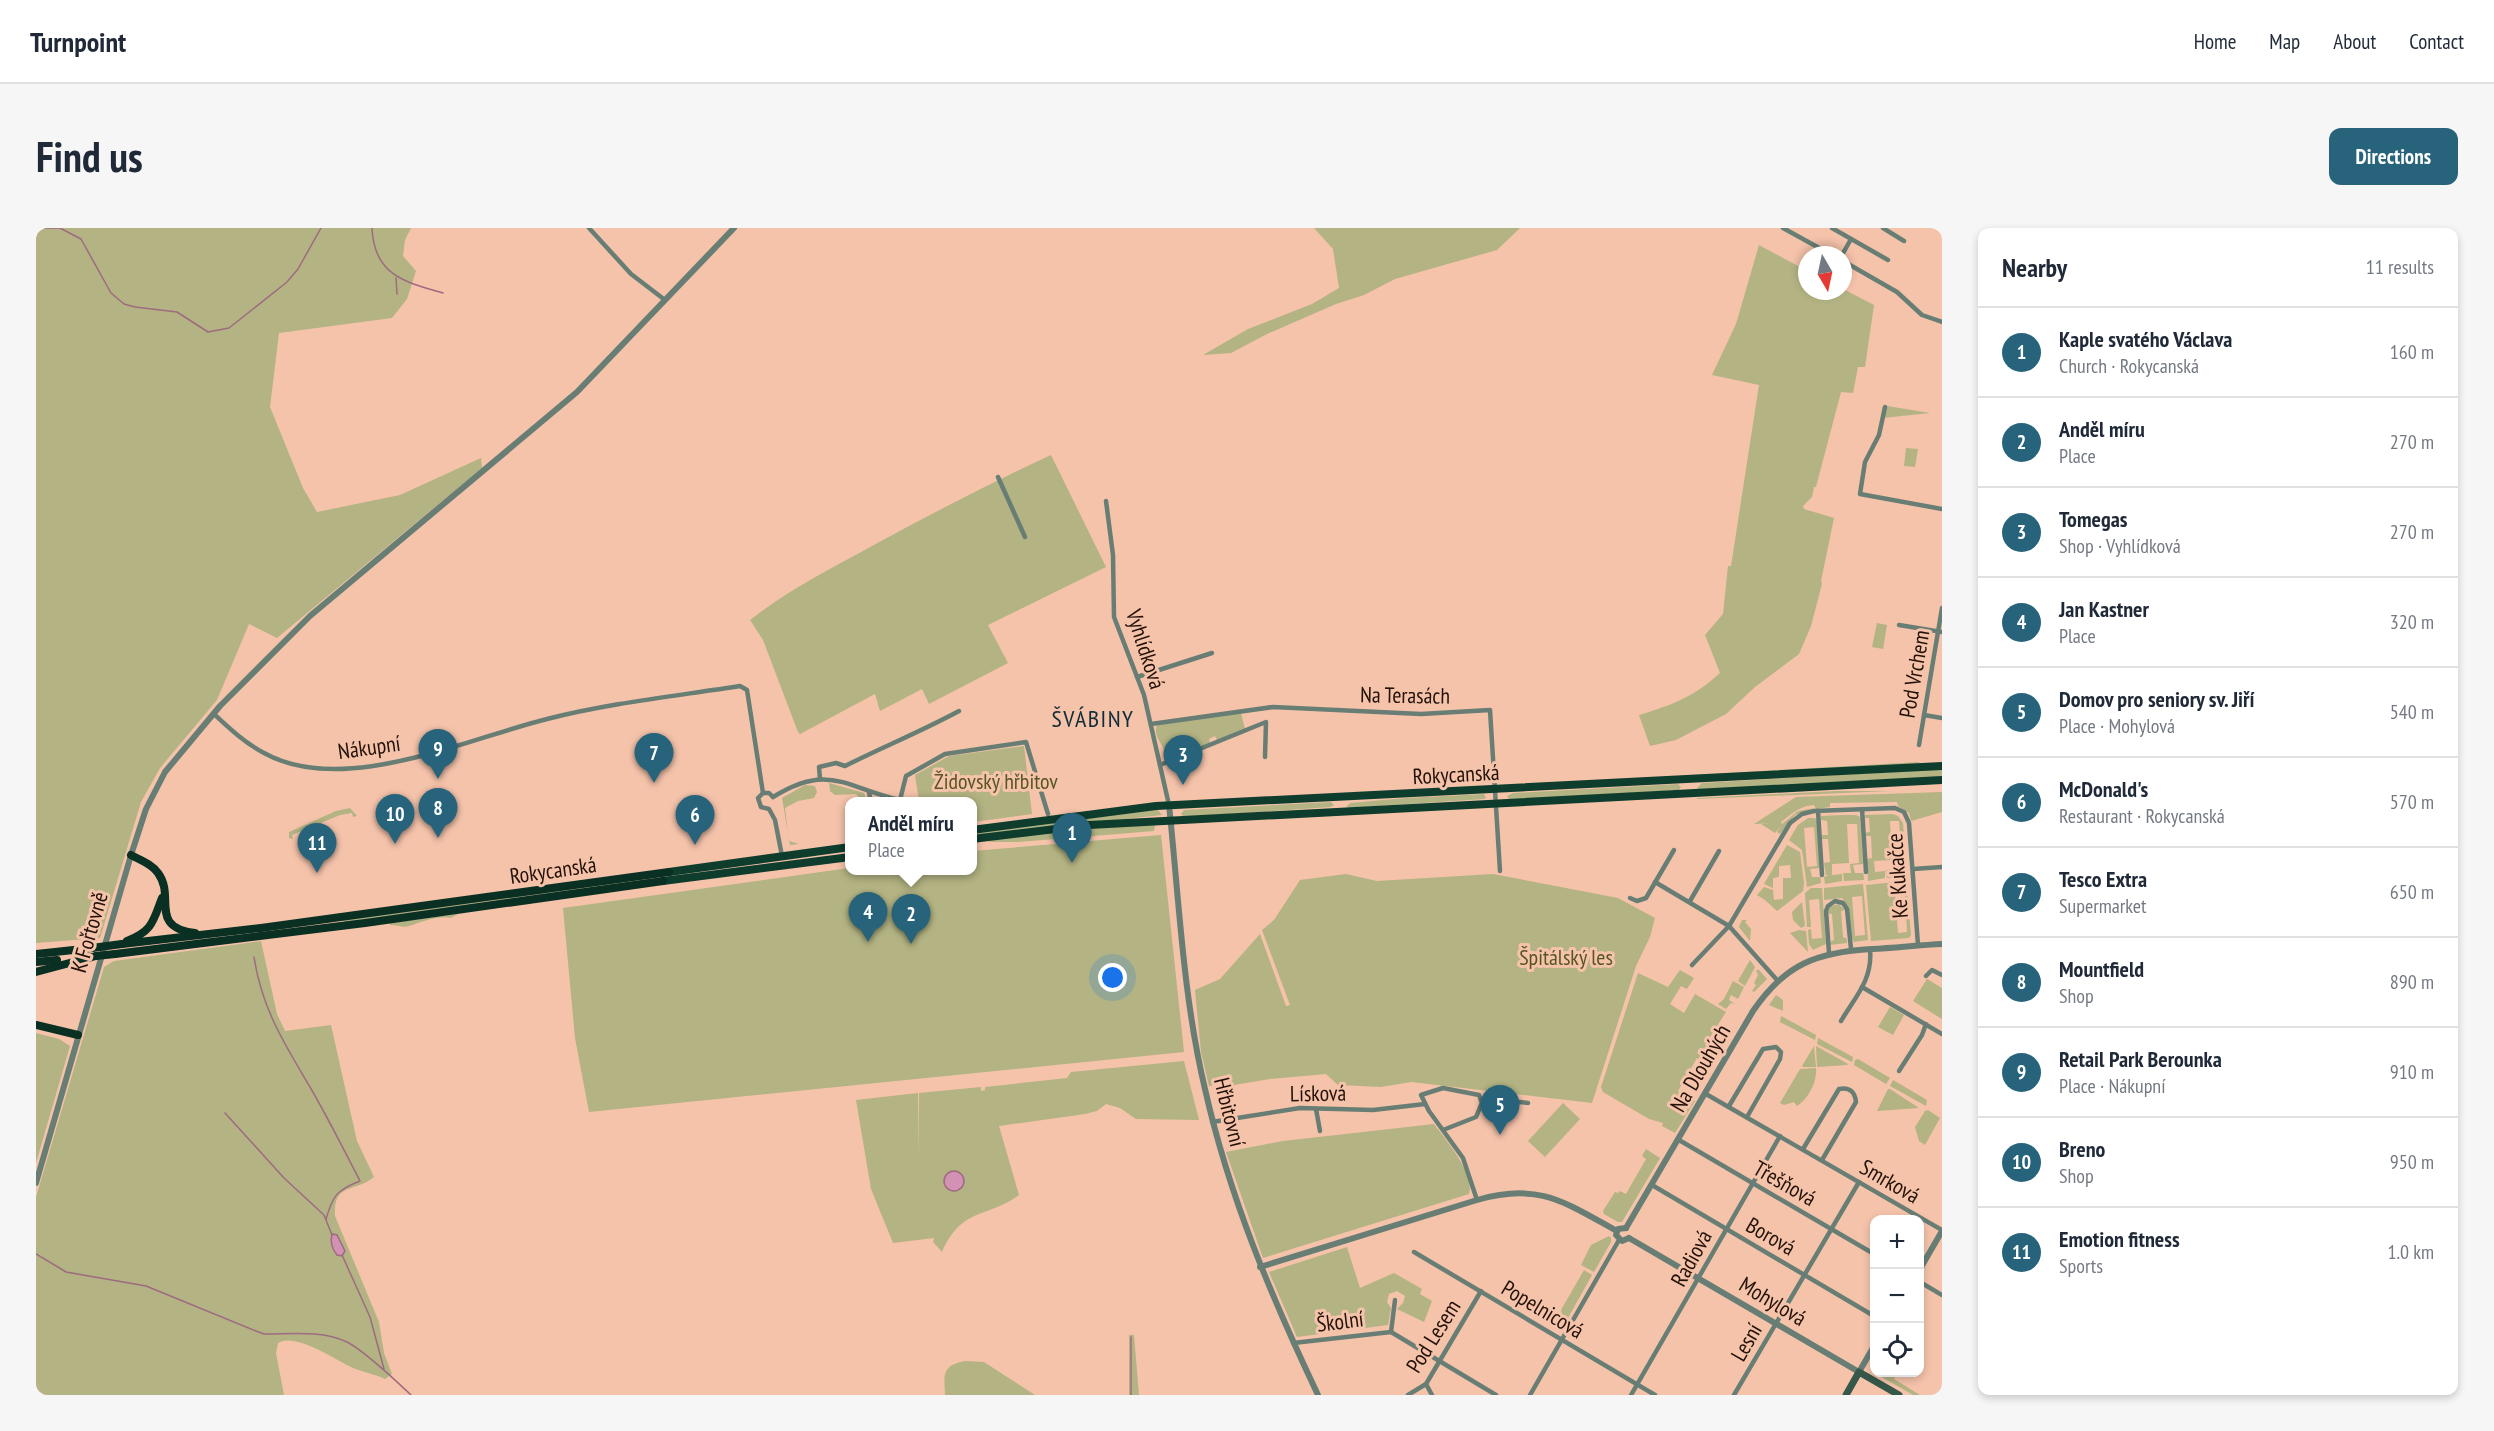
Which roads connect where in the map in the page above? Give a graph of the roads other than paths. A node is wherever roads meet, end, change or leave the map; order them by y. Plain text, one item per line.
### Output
1 (589, 228) edge
2 (734, 228) edge
3 (1783, 228) edge
4 (1832, 228) edge
5 (1883, 228) edge
6 (1851, 239) junction
7 (1904, 241) dead end
8 (1816, 246) edge
9 (1847, 246) edge
10 (1888, 260) dead end
11 (1852, 266) edge
12 (665, 300) junction
13 (1942, 322) edge
14 (1885, 407) dead end
15 (998, 477) dead end
16 (1106, 501) dead end
17 (1942, 509) edge
18 (1025, 537) dead end
19 (1942, 608) edge
20 (1899, 625) dead end
21 (1940, 631) edge
22 (1212, 653) dead end
23 (1137, 677) junction
24 (959, 711) dead end
25 (215, 712) junction
26 (1924, 715) junction
27 (1942, 718) edge
28 (1151, 724) junction
29 (1919, 745) dead end
30 (1265, 757) dead end
31 (1160, 765) junction
32 (1942, 766) edge
33 (820, 779) junction
34 (1942, 780) edge
35 (1495, 790) junction
36 (869, 792) junction
37 (764, 793) junction
38 (773, 797) junction
39 (870, 797) edge
40 (888, 797) edge
41 (901, 797) edge
42 (1496, 804) junction
43 (1168, 805) junction
44 (769, 809) junction
45 (1862, 809) junction
46 (1818, 811) junction
47 (1048, 814) dead end
48 (1170, 821) junction
49 (977, 829) edge
50 (977, 838) edge
51 (845, 848) edge
52 (1674, 850) dead end
53 (1719, 851) dead end
54 (131, 855) junction
55 (782, 856) junction
56 (845, 857) edge
57 (784, 866) junction
58 (1942, 867) edge
59 (1913, 869) junction
60 (1500, 871) dead end
61 (669, 872) joint
62 (1866, 872) dead end
63 (1822, 875) dead end
64 (663, 881) joint
65 (163, 882) junction
66 (1655, 882) junction
67 (1630, 898) dead end
68 (1690, 901) junction
69 (1729, 926) junction
70 (210, 935) junction
71 (264, 935) junction
72 (122, 943) junction
73 (1942, 944) edge
74 (1918, 945) junction
75 (1851, 949) junction
76 (1870, 949) junction
77 (113, 950) junction
78 (94, 952) junction
79 (1829, 953) junction
80 (36, 954) edge
81 (36, 962) edge
82 (1692, 965) dead end
83 (36, 972) edge
84 (1942, 975) edge
85 (1926, 976) dead end
86 (1778, 981) junction
87 (1862, 987) junction
88 (1841, 1021) dead end
89 (1926, 1024) junction
90 (36, 1025) edge
91 (1942, 1034) edge
92 (78, 1035) junction
93 (1899, 1071) dead end
94 (1706, 1094) junction
95 (1528, 1102) dead end
96 (1482, 1103) junction
97 (1425, 1104) junction
98 (1729, 1106) junction
99 (1317, 1109) junction
100 (1747, 1117) junction
101 (1212, 1122) junction
102 (1443, 1130) junction
103 (1320, 1131) dead end
104 (1780, 1137) junction
105 (1679, 1140) junction
106 (1803, 1149) junction
107 (1822, 1160) junction
108 (1859, 1182) junction
109 (36, 1183) edge
110 (1752, 1183) junction
111 (1652, 1185) junction
112 (1477, 1200) junction
113 (1627, 1227) junction
114 (1726, 1229) junction
115 (1831, 1229) junction
116 (1617, 1230) junction
117 (1942, 1230) edge
118 (1629, 1238) junction
119 (1619, 1240) junction
120 (1870, 1251) edge
121 (1414, 1252) dead end
122 (1924, 1262) edge
123 (1260, 1267) junction
124 (1804, 1275) junction
125 (1698, 1278) junction
126 (1924, 1284) edge
127 (1481, 1291) junction
128 (1942, 1295) edge
129 (1395, 1300) dead end
130 (1870, 1313) edge
131 (1775, 1324) junction
132 (1391, 1332) junction
133 (1562, 1339) junction
134 (1293, 1343) junction
135 (1870, 1354) edge
136 (1438, 1361) junction
137 (1859, 1372) junction
138 (1426, 1384) junction
139 (1637, 1384) junction
140 (1736, 1394) edge
141 (1318, 1395) edge
142 (1408, 1395) edge
143 (1432, 1395) edge
144 (1496, 1395) edge
145 (1530, 1395) edge
146 (1631, 1395) edge
147 (1655, 1395) edge
148 (1846, 1395) edge
149 (1899, 1395) edge

1 - 12 street
2 - 12 street, K Fořtovně
3 - 8 street
4 - 6 street
5 - 7 street
6 - 9 street
6 - 10 street
11 - 13 street
12 - 25 street, K Fořtovně
14 - 17 street
15 - 18 street
16 - 23 street, Vyhlídková
19 - 21 street, Pod Vrchem
20 - 21 street
21 - 26 street, Pod Vrchem
22 - 23 street
23 - 28 street, Vyhlídková
24 - 33 street
25 - 37 street, Nákupní
25 - 54 street, K Fořtovně
26 - 27 street
26 - 29 street, Pod Vrchem
28 - 31 street, Vyhlídková
28 - 35 street, Na Terasách
30 - 31 street
31 - 43 street, Vyhlídková
32 - 35 main road, Rokycanská
33 - 36 street
33 - 38 street
34 - 42 main road, Rokycanská
35 - 42 street
35 - 43 main road, Rokycanská
36 - 39 street
36 - 40 street
37 - 38 street
37 - 44 street
38 - 44 street
41 - 47 street
42 - 48 main road, Rokycanská
42 - 60 street
43 - 48 street, Hřbitovní
43 - 49 main road, Rokycanská
44 - 55 street
45 - 46 street, Ke Kukačce
45 - 59 street, Ke Kukačce
45 - 62 street, Ke Kukačce
46 - 63 street
46 - 69 street, Ke Kukačce
48 - 50 main road, Rokycanská
48 - 101 street, Hřbitovní
51 - 55 main road, Rokycanská
52 - 66 street
53 - 68 street
54 - 65 highway
54 - 92 street, K Fořtovně
55 - 57 street
55 - 61 main road, Rokycanská
56 - 57 main road, Rokycanská
57 - 64 main road, Rokycanská
58 - 59 street
59 - 74 street, Ke Kukačce
61 - 71 highway, Rokycanská
64 - 71 highway, Rokycanská
65 - 70 highway
65 - 72 highway
66 - 67 street
66 - 68 street
68 - 69 street
69 - 82 street, Ke Kukačce
69 - 86 street
70 - 71 highway
70 - 72 highway
71 - 77 highway
72 - 77 highway, bridge
73 - 74 street, Na Dlouhých
74 - 76 street, Na Dlouhých
75 - 76 street, Na Dlouhých
75 - 79 street, Na Dlouhých
75 - 79 street
76 - 87 street
77 - 78 highway, bridge
78 - 80 highway
78 - 81 highway
78 - 83 highway
79 - 86 street, Na Dlouhých
84 - 85 street
86 - 94 street, Na Dlouhých
87 - 88 street
87 - 89 street
89 - 91 street
89 - 93 street
90 - 92 highway
92 - 109 street, K Fořtovně
94 - 98 street, Smrková
94 - 105 street, Na Dlouhých
95 - 96 street
96 - 97 street
96 - 102 street
97 - 99 street, Lísková
97 - 102 street
98 - 100 street, Smrková
98 - 100 street
99 - 101 street, Lísková
99 - 103 street
100 - 104 street, Smrková
101 - 123 street, Hřbitovní
102 - 112 street
104 - 106 street, Smrková
104 - 110 street, Radiová
105 - 110 street, Třešňová
105 - 111 street, Na Dlouhých
106 - 107 street, Smrková
106 - 107 street
107 - 108 street, Smrková
108 - 115 street, Lesní
108 - 117 street, Smrková
110 - 114 street, Radiová
110 - 115 street, Třešňová
111 - 113 street, Na Dlouhých
111 - 114 street, Borová
112 - 116 street
112 - 123 street
113 - 116 street
113 - 118 street
114 - 124 street, Borová
114 - 125 street, Radiová
115 - 120 street, Třešňová
115 - 124 street, Lesní
116 - 119 street
117 - 122 street
118 - 119 street
118 - 125 street, Mohylová
119 - 133 street
121 - 127 street, Popelnicová
123 - 134 street, Hřbitovní
124 - 130 street, Borová
124 - 131 street, Lesní
125 - 131 street, Mohylová
125 - 139 street, Radiová
126 - 128 street
127 - 133 street, Popelnicová
127 - 136 street, Pod Lesem
129 - 132 street, Školní
131 - 137 street, Mohylová
131 - 140 street, Lesní
132 - 134 street, Školní
132 - 136 street, Školní
133 - 139 street, Popelnicová
133 - 145 street
134 - 141 street, Hřbitovní
135 - 137 street
136 - 138 street, Pod Lesem
136 - 144 street, Školní
137 - 148 main road
137 - 149 main road, Mohylová
138 - 142 street, Pod Lesem
138 - 143 street
139 - 146 street, Radiová
139 - 147 street, Popelnicová

